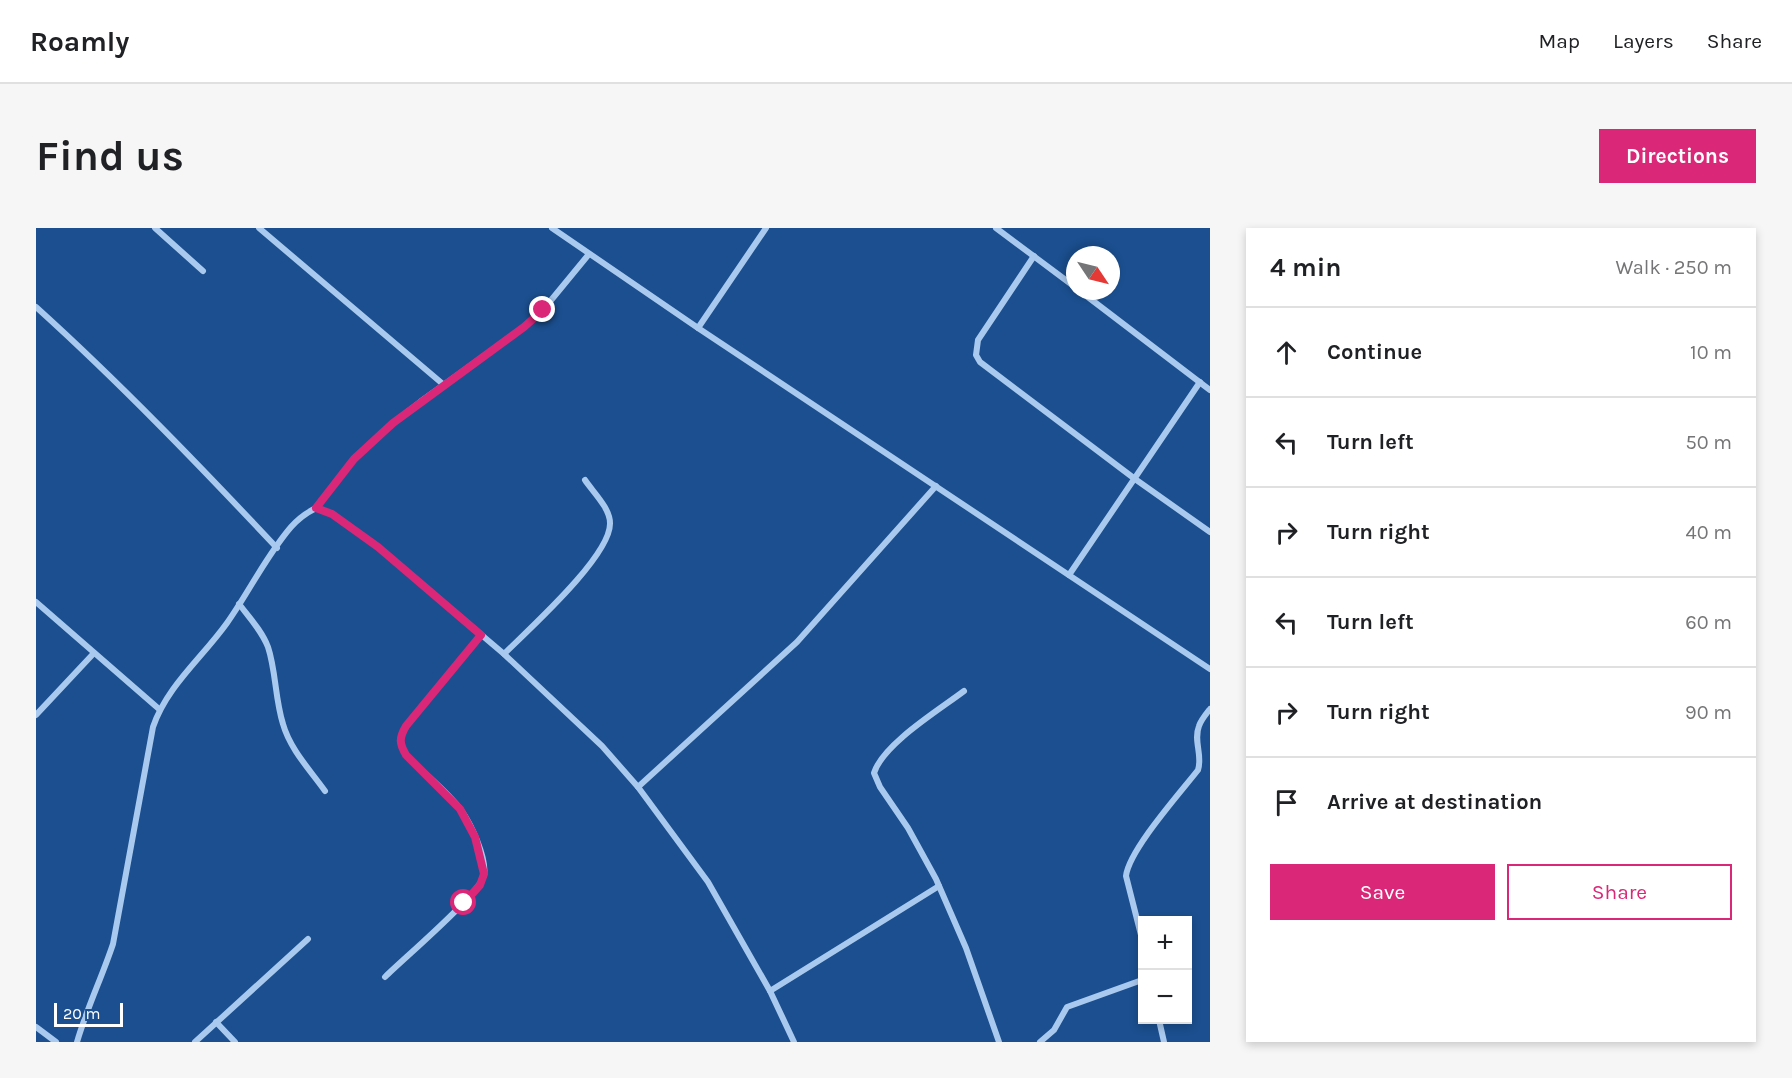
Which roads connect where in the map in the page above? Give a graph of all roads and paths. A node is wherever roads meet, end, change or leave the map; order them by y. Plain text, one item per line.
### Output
1 (155, 228) edge
2 (259, 228) edge
3 (552, 228) edge
4 (766, 228) edge
5 (996, 228) edge
6 (590, 254) junction
7 (1034, 256) junction
8 (203, 271) dead end
9 (1066, 280) edge
10 (1092, 300) edge
11 (36, 307) edge
12 (698, 328) junction
13 (1200, 382) junction
14 (444, 385) junction
15 (1210, 390) edge
16 (1135, 479) junction
17 (585, 480) dead end
18 (936, 486) junction
19 (316, 508) junction
20 (1210, 532) edge
21 (277, 548) junction
22 (1070, 575) junction
23 (36, 602) edge
24 (239, 604) junction
25 (481, 635) junction
26 (94, 653) junction
27 (504, 654) junction
28 (1210, 669) edge
29 (964, 691) dead end
30 (159, 709) junction
31 (1210, 709) edge
32 (36, 715) edge
33 (638, 787) junction
34 (325, 791) dead end
35 (939, 886) junction
36 (1138, 920) edge
37 (308, 939) dead end
38 (385, 976) dead end
39 (1138, 982) edge
40 (770, 991) junction
41 (216, 1022) junction
42 (1160, 1024) edge
43 (36, 1027) edge
44 (56, 1042) edge
45 (77, 1042) edge
46 (195, 1042) edge
47 (235, 1042) edge
48 (794, 1042) edge
49 (999, 1042) edge
50 (1040, 1042) edge
51 (1164, 1042) edge

1 - 8 street
2 - 14 street
3 - 6 street
4 - 12 street
5 - 7 street
6 - 12 street
6 - 14 street
7 - 9 street
7 - 16 street
10 - 13 street
11 - 21 street
12 - 18 street
13 - 15 street
13 - 16 street
14 - 19 street
16 - 20 street
16 - 22 street
17 - 27 street
18 - 22 street
18 - 33 street
19 - 21 street
19 - 25 street
21 - 24 street
22 - 28 street
23 - 26 street
24 - 30 street
24 - 34 street
25 - 27 street
25 - 38 street
26 - 30 street
26 - 32 street
27 - 33 street
29 - 35 street
30 - 45 street
31 - 36 street
33 - 40 street
35 - 40 street
35 - 49 street
37 - 41 street
39 - 50 street
40 - 48 street
41 - 46 street
41 - 47 street
42 - 51 street
43 - 44 street

